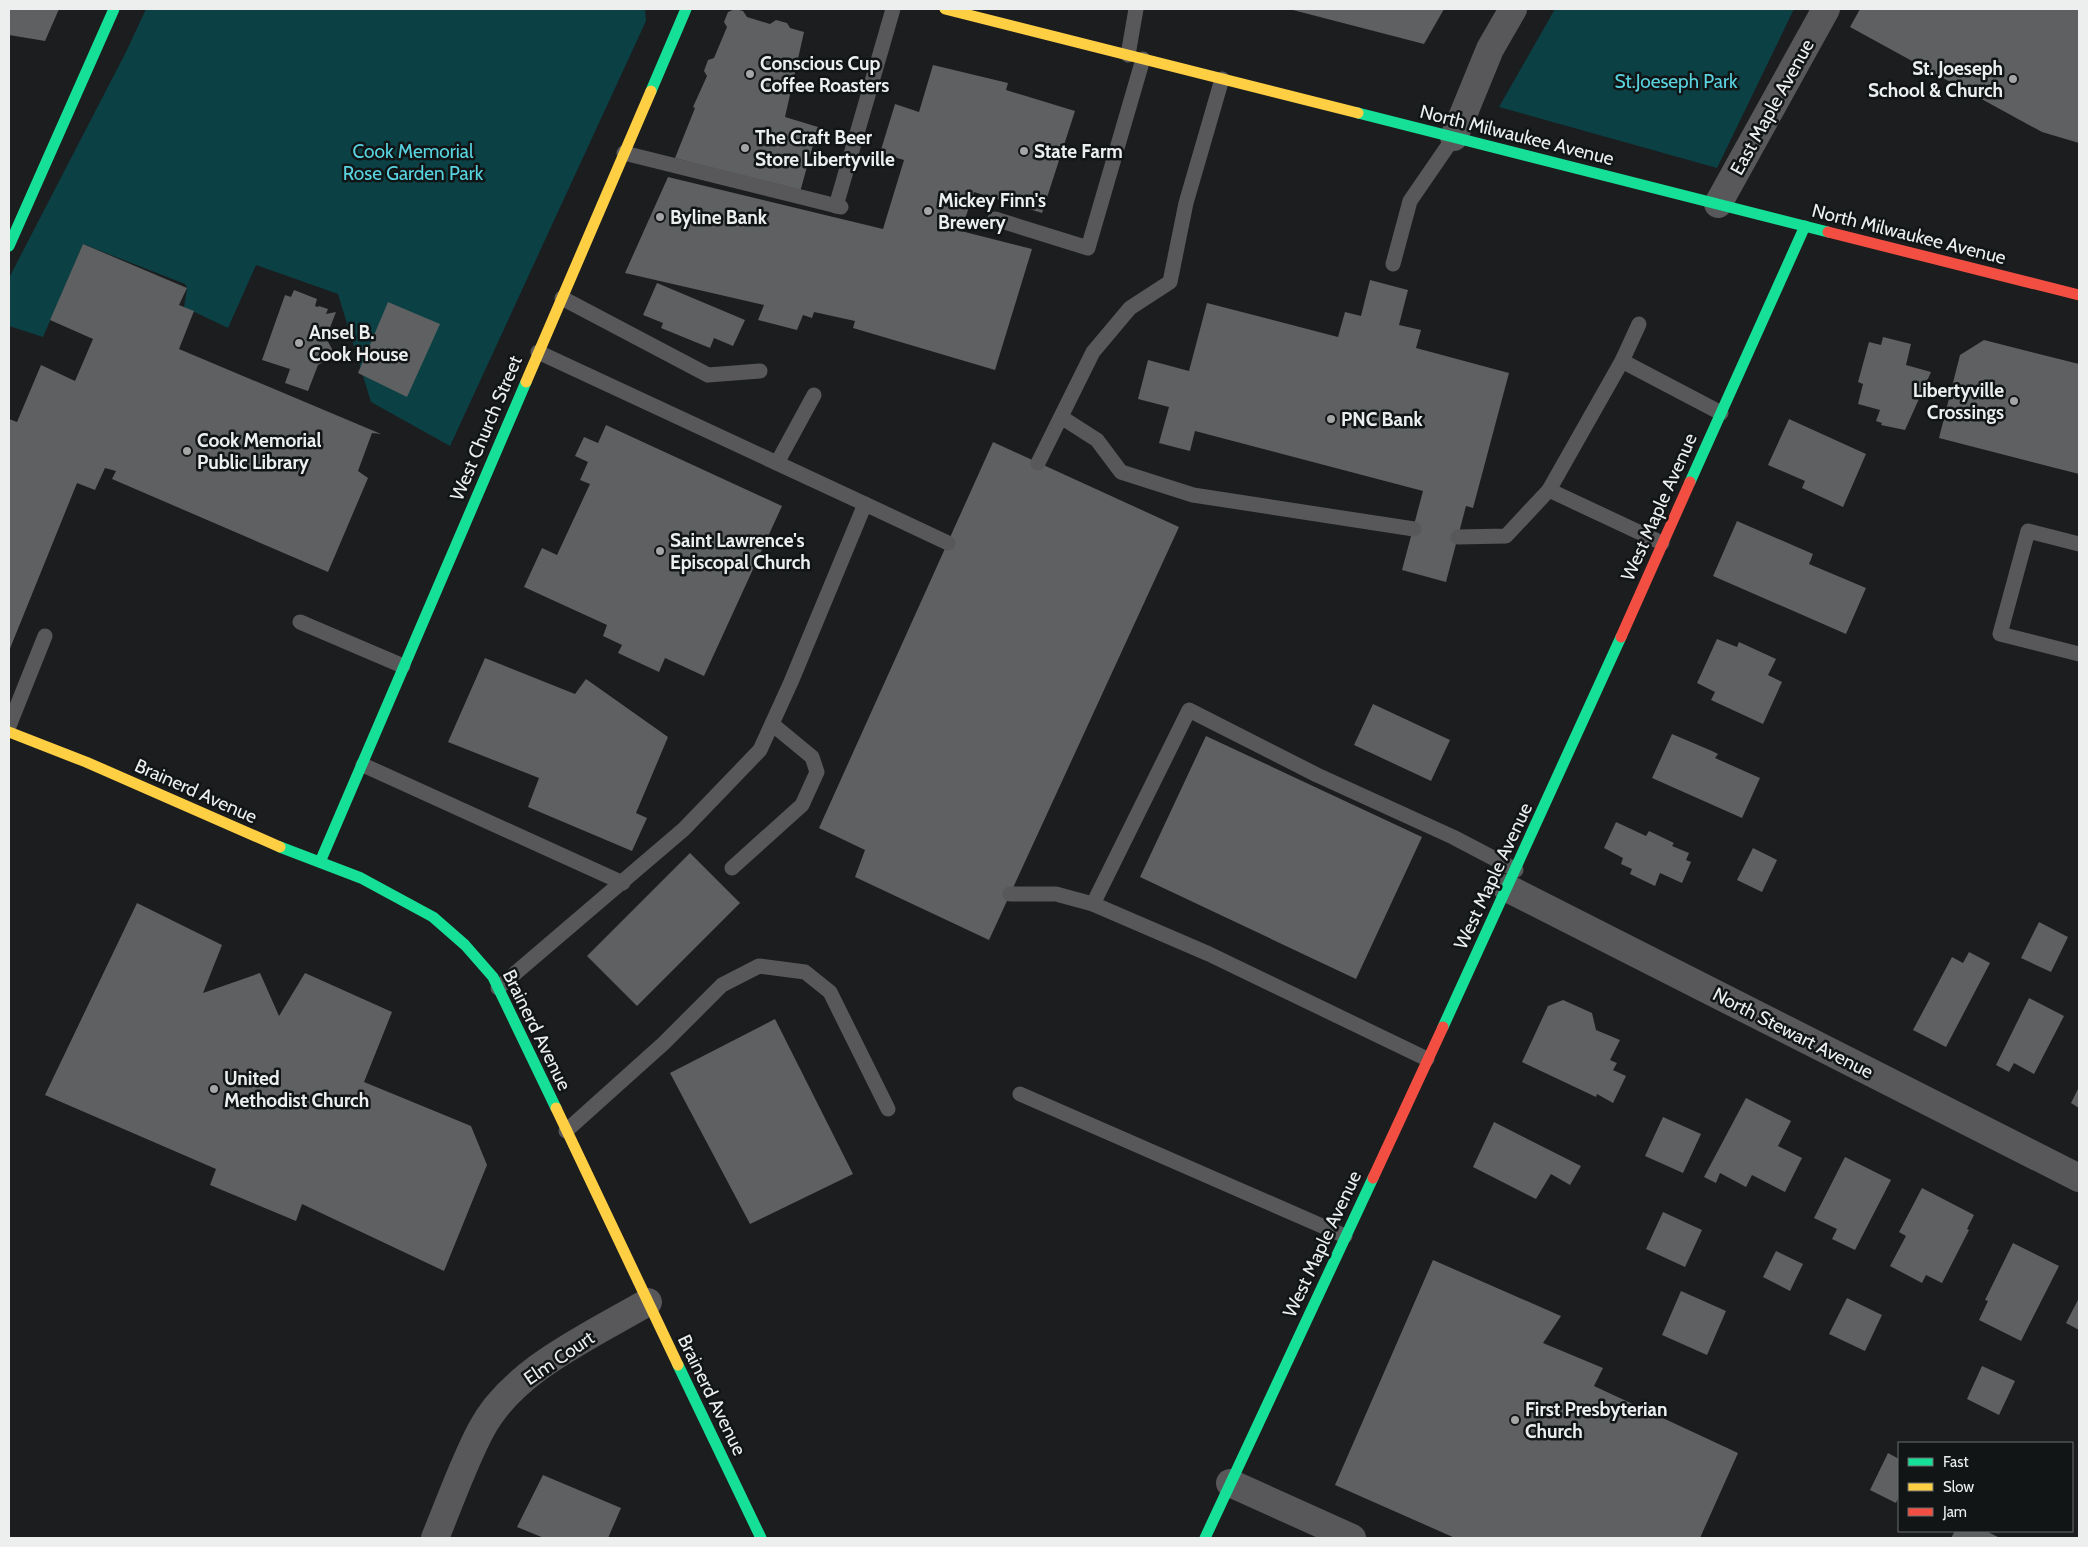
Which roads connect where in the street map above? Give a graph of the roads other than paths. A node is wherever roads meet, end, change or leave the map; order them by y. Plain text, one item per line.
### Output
1 (114, 9) edge
2 (686, 9) edge
3 (893, 9) edge
4 (945, 9) edge
5 (1136, 9) edge
6 (1513, 9) edge
7 (1826, 9) edge
8 (1128, 55) junction
9 (1143, 59) junction
10 (1222, 79) junction
11 (1454, 137) junction
12 (624, 153) junction
13 (1718, 204) junction
14 (995, 219) dead end
15 (1805, 226) junction
16 (9, 246) edge
17 (1393, 264) dead end
18 (2079, 295) edge
19 (562, 298) junction
20 (1639, 324) dead end
21 (538, 352) junction
22 (1622, 361) junction
23 (760, 371) dead end
24 (814, 395) dead end
25 (1721, 413) junction
26 (1061, 417) junction
27 (778, 463) junction
28 (1038, 463) dead end
29 (1549, 490) junction
30 (865, 504) junction
31 (1414, 528) dead end
32 (1458, 536) dead end
33 (948, 543) dead end
34 (1662, 543) junction
35 (2079, 544) edge
36 (300, 622) dead end
37 (45, 636) dead end
38 (2079, 654) edge
39 (403, 666) junction
40 (772, 724) junction
41 (9, 726) edge
42 (9, 732) edge
43 (363, 765) junction
44 (320, 862) junction
45 (732, 868) dead end
46 (1512, 879) junction
47 (623, 883) junction
48 (1010, 894) dead end
49 (1093, 904) junction
50 (498, 988) junction
51 (1427, 1059) junction
52 (1020, 1094) dead end
53 (888, 1109) dead end
54 (566, 1131) junction
55 (2079, 1178) edge
56 (1345, 1236) junction
57 (648, 1302) junction
58 (1230, 1483) junction
59 (435, 1538) edge
60 (761, 1538) edge
61 (1205, 1538) edge
62 (1352, 1538) edge

1 - 16 street
2 - 12 street, West Church Street
3 - 12 lane
4 - 8 street, North Milwaukee Avenue
5 - 8 lane
6 - 11 street
7 - 13 street, East Maple Avenue
8 - 9 street, North Milwaukee Avenue
9 - 10 street, North Milwaukee Avenue
9 - 14 lane
10 - 11 street, North Milwaukee Avenue
10 - 26 lane
11 - 13 street, North Milwaukee Avenue
11 - 17 lane
12 - 19 street, West Church Street
13 - 15 street, North Milwaukee Avenue
15 - 18 street, North Milwaukee Avenue
15 - 25 street, West Maple Avenue
19 - 21 street, West Church Street
19 - 23 lane
20 - 22 lane
21 - 27 lane
21 - 39 street, West Church Street
22 - 25 lane
22 - 29 lane
24 - 27 lane
25 - 34 street, West Maple Avenue
26 - 28 lane
26 - 31 lane
27 - 30 lane
29 - 32 lane
29 - 34 lane
30 - 33 lane
30 - 40 lane
34 - 46 street, West Maple Avenue
35 - 38 lane
36 - 39 lane
37 - 41 lane
39 - 43 street, West Church Street
40 - 45 lane
40 - 47 lane
42 - 44 street, Brainerd Avenue
43 - 44 street, West Church Street
43 - 47 lane
44 - 50 street, Brainerd Avenue
46 - 49 lane
46 - 51 street, West Maple Avenue
46 - 55 street, North Stewart Avenue
47 - 50 lane
48 - 49 lane
49 - 51 lane
50 - 54 street, Brainerd Avenue
51 - 56 street, West Maple Avenue
52 - 56 lane
53 - 54 lane
54 - 57 street, Brainerd Avenue
56 - 58 street, West Maple Avenue
57 - 59 street, Elm Court
57 - 60 street, Brainerd Avenue
58 - 61 street, West Maple Avenue
58 - 62 street

